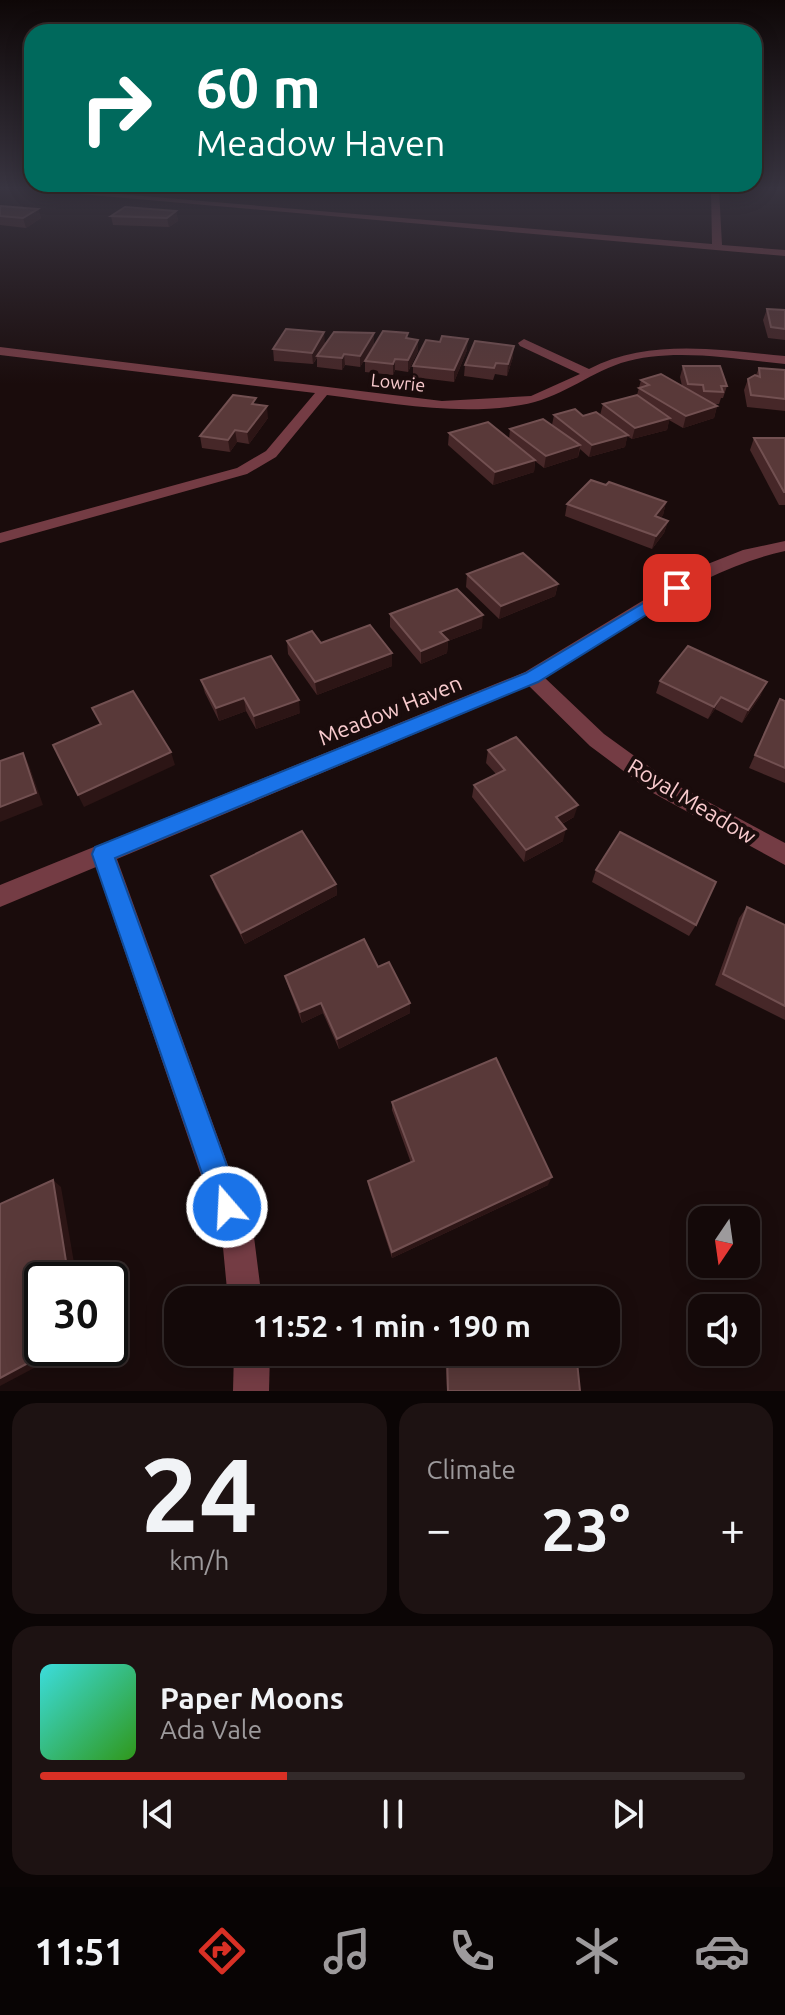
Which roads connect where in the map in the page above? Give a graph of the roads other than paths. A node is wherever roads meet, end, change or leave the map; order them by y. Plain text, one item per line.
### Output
1 (524, 343) dead end
2 (0, 351) edge
3 (785, 360) edge
4 (586, 372) junction
5 (322, 393) junction
6 (0, 538) edge
7 (785, 546) edge
8 (532, 677) junction
9 (103, 854) junction
10 (785, 855) edge
11 (0, 896) edge
12 (243, 1286) edge
13 (252, 1366) edge
14 (251, 1391) edge

1 - 4 street
2 - 5 street, Lowrie
3 - 4 street, Lowrie
4 - 5 street, Lowrie
5 - 6 street
7 - 8 street, Meadow Haven
8 - 9 street, Meadow Haven
8 - 10 street, Royal Meadow
9 - 11 street, Meadow Haven
9 - 12 street
13 - 14 street

